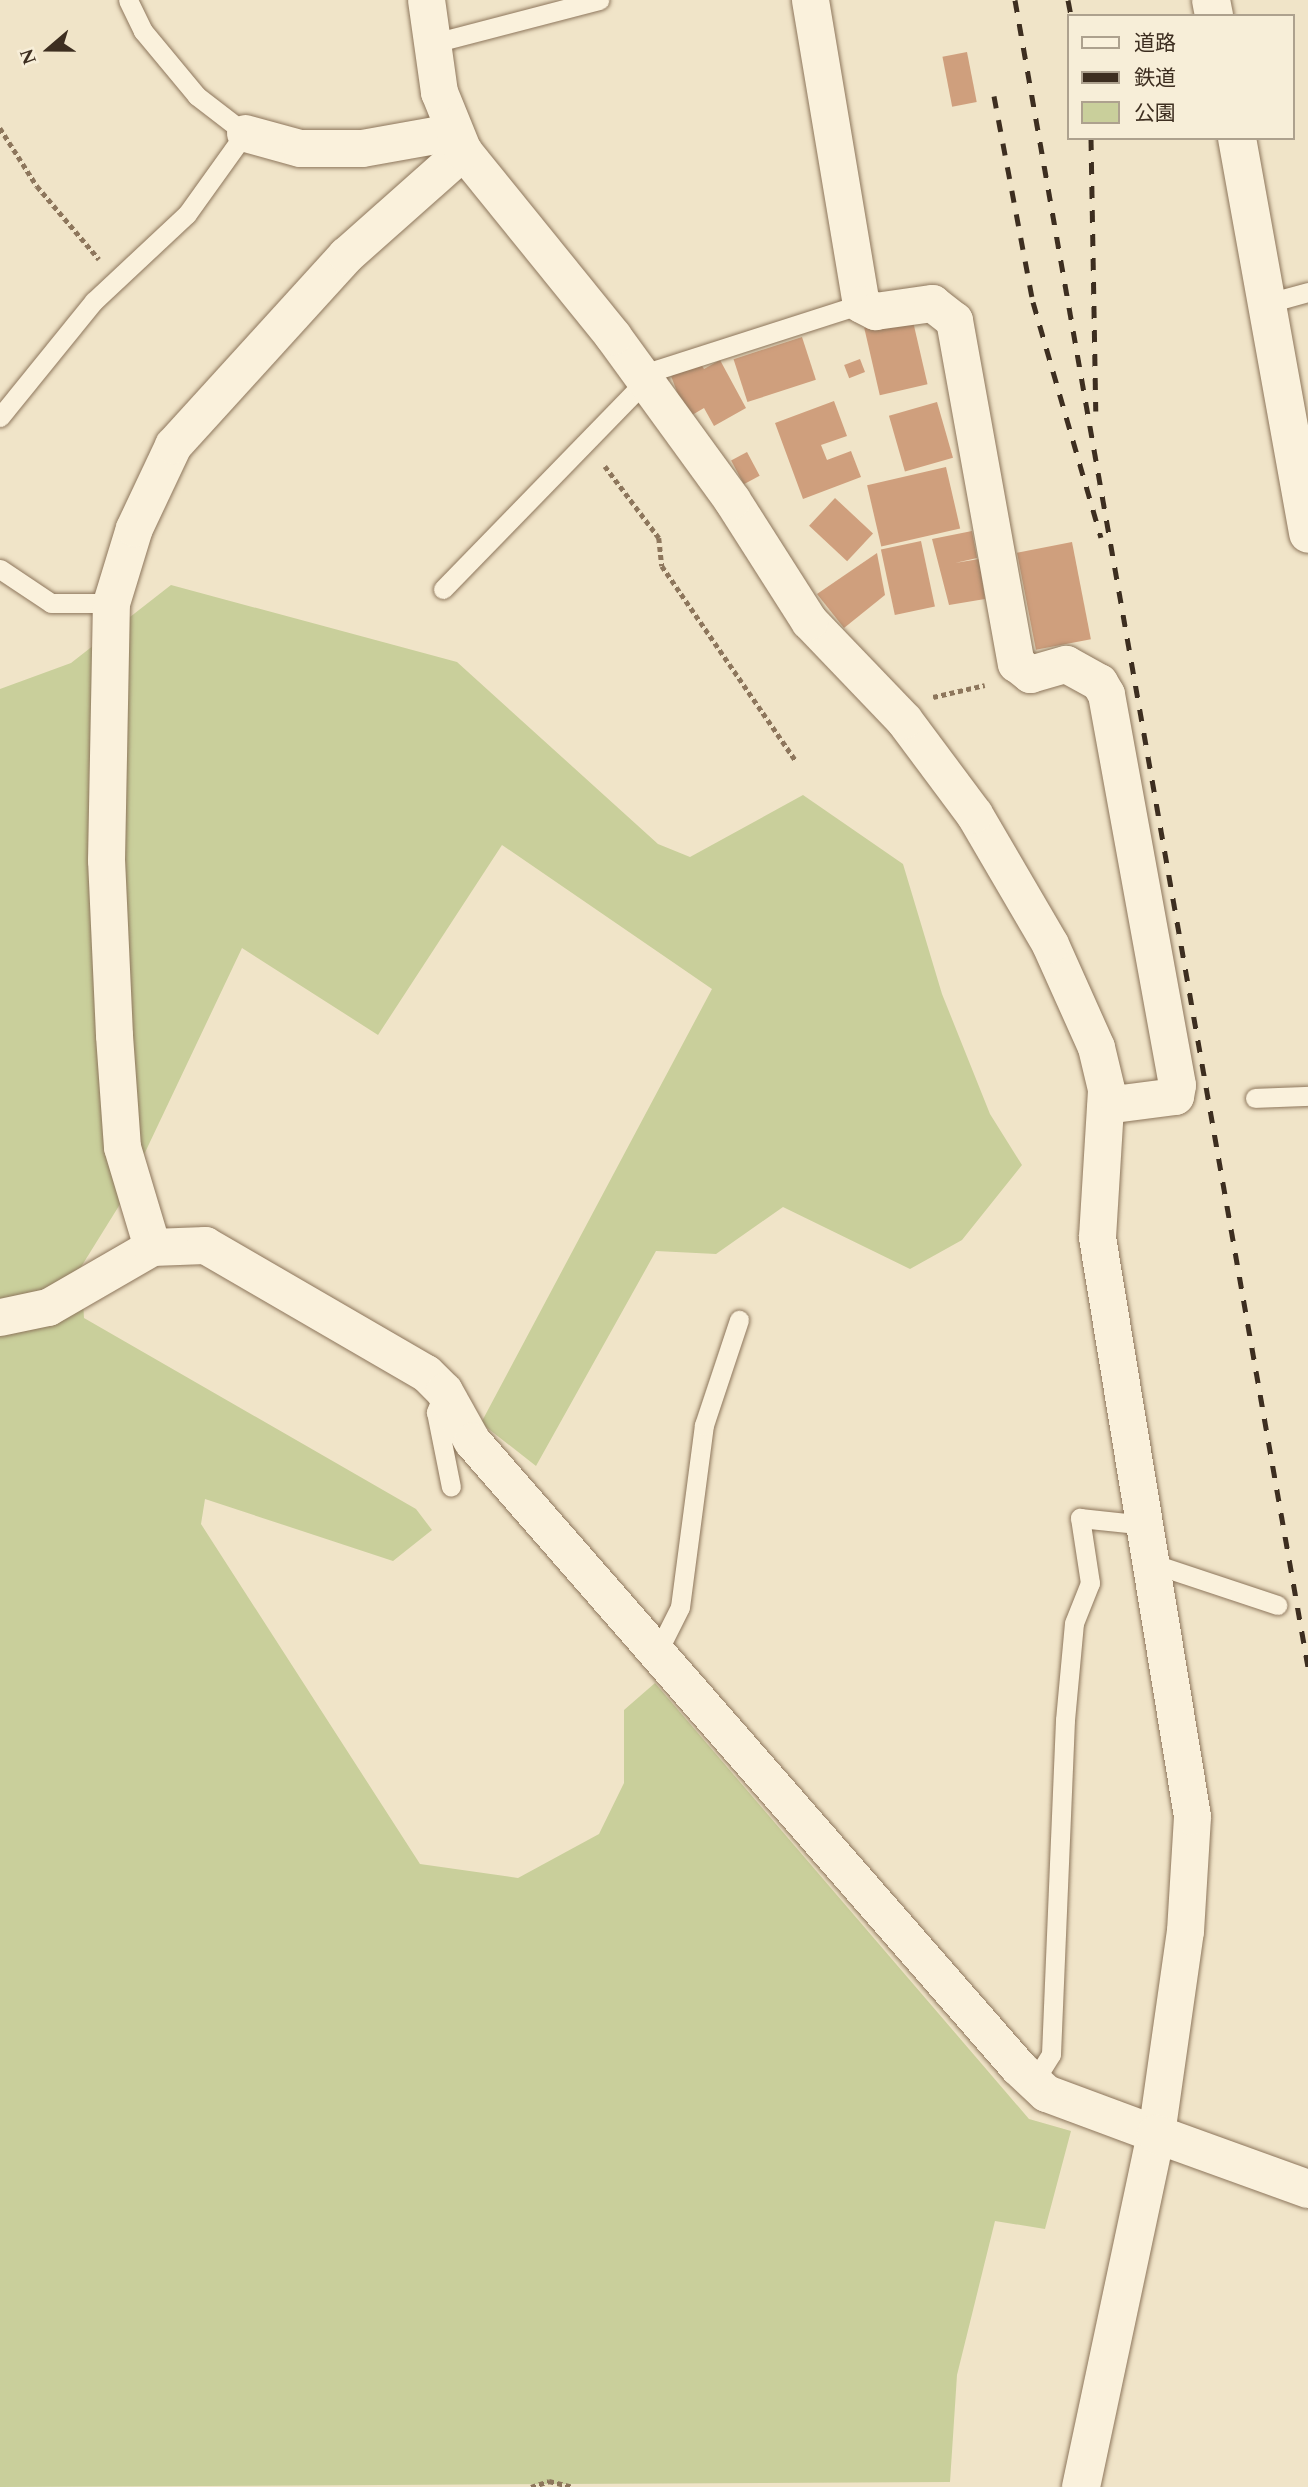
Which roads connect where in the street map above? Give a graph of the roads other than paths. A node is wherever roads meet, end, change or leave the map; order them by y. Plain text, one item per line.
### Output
1 (128, 0) edge
2 (426, 0) edge
3 (599, 0) edge
4 (810, 0) edge
5 (430, 44) junction
6 (245, 133) junction
7 (1237, 140) edge
8 (458, 141) junction
9 (1308, 292) edge
10 (1268, 303) junction
11 (861, 304) junction
12 (644, 382) junction
13 (0, 417) edge
14 (1308, 534) edge
15 (0, 569) edge
16 (443, 589) dead end
17 (111, 603) junction
18 (1308, 1096) edge
19 (1255, 1098) dead end
20 (1106, 1105) junction
21 (152, 1247) junction
22 (0, 1317) edge
23 (739, 1320) dead end
24 (444, 1391) junction
25 (451, 1487) dead end
26 (1145, 1525) junction
27 (1154, 1564) junction
28 (1278, 1605) dead end
29 (658, 1651) junction
30 (1033, 2083) junction
31 (1156, 2134) junction
32 (1308, 2189) edge
33 (1081, 2487) edge

1 - 6 lane
2 - 5 street
3 - 5 lane
4 - 11 street
5 - 8 street
6 - 8 street
6 - 13 lane
7 - 10 street
8 - 12 street
8 - 17 street
9 - 10 lane
10 - 14 street
11 - 12 lane
11 - 20 street
12 - 16 lane
12 - 20 street
15 - 17 lane
17 - 21 street
18 - 19 lane
20 - 26 street
21 - 22 street
21 - 24 street
23 - 29 lane
24 - 25 lane
24 - 29 street
26 - 27 street
26 - 30 lane
27 - 28 lane
27 - 31 street
29 - 30 street
30 - 31 street
31 - 32 street
31 - 33 street

